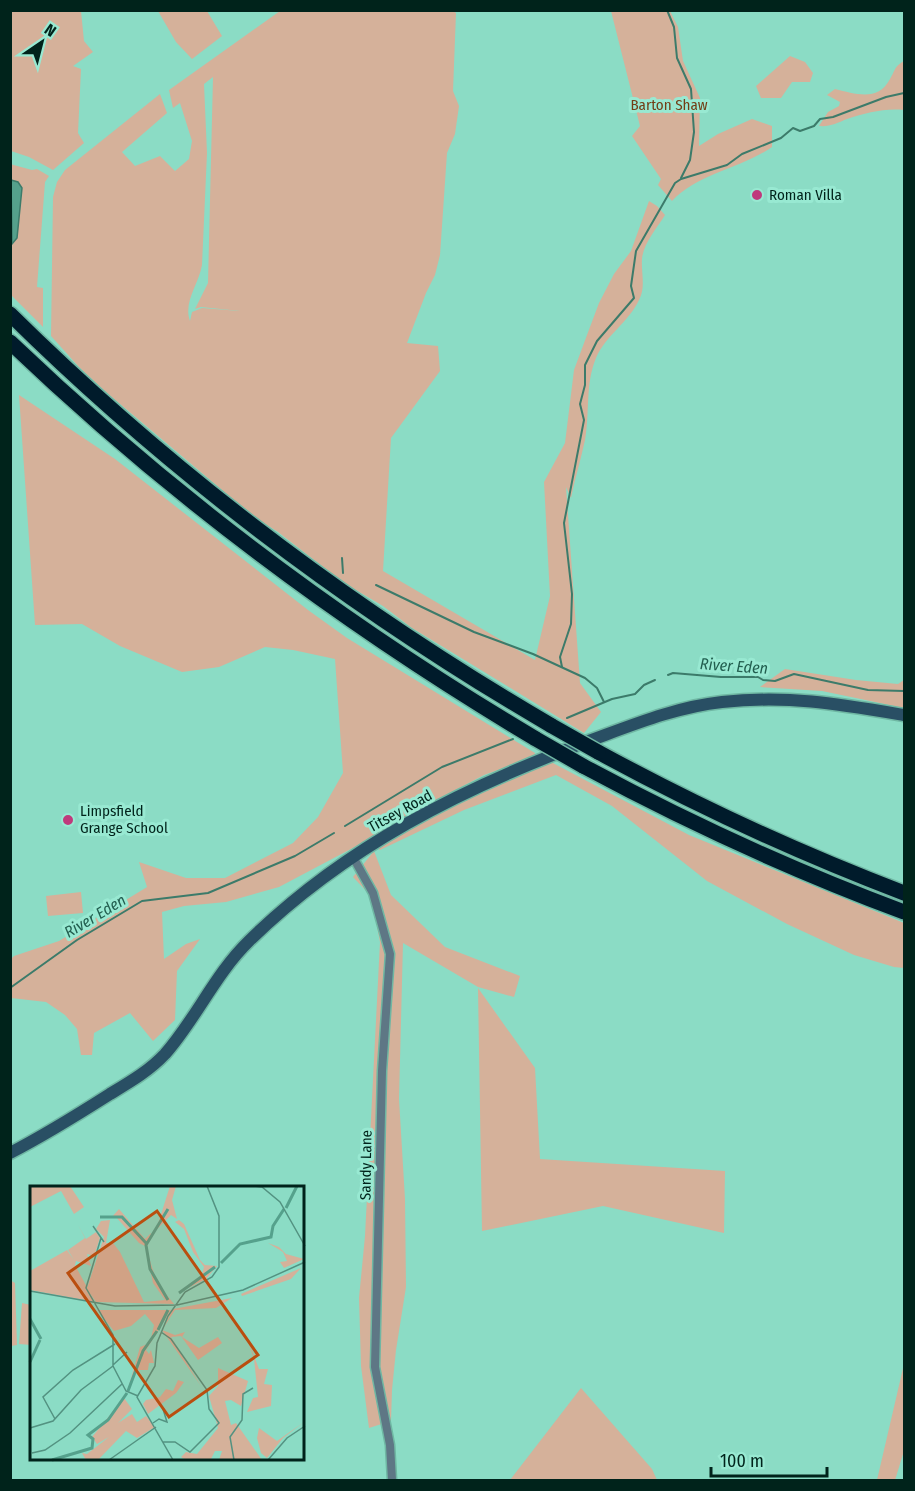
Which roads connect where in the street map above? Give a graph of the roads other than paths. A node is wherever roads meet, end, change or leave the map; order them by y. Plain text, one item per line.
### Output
1 (10, 314) edge
2 (10, 342) edge
3 (904, 715) edge
4 (353, 856) junction
5 (904, 893) edge
6 (904, 912) edge
7 (10, 1153) edge
8 (392, 1480) edge

1 - 5 highway, bridge
2 - 6 highway, bridge
3 - 4 main road, Titsey Road
4 - 7 main road, Titsey Road
4 - 8 street, Sandy Lane

